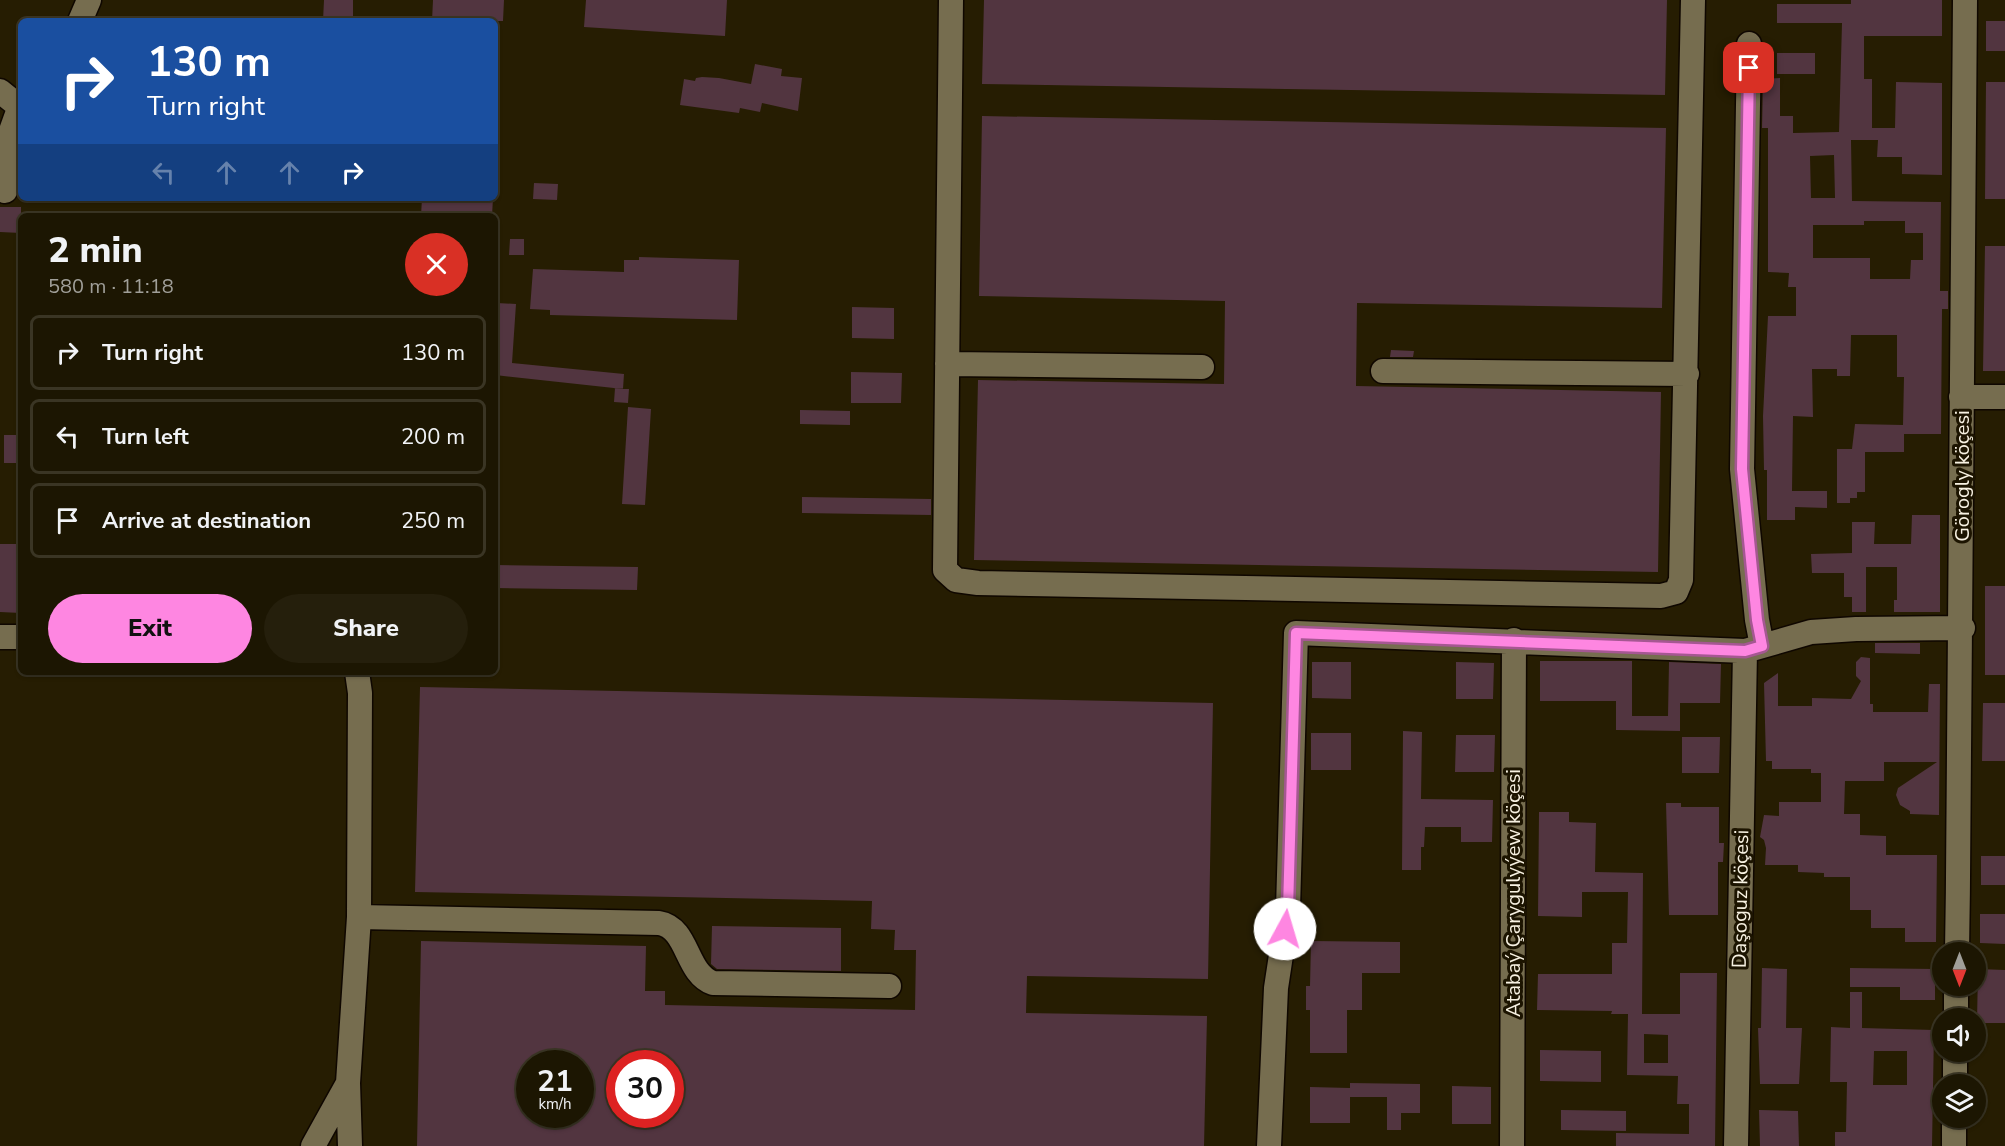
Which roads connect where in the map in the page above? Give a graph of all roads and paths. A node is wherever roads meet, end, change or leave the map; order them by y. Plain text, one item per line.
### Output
1 (89, 0) edge
2 (951, 0) edge
3 (1693, 0) edge
4 (1965, 0) edge
5 (81, 18) edge
6 (1749, 44) dead end
7 (0, 91) edge
8 (18, 104) edge
9 (18, 112) edge
10 (9, 191) edge
11 (947, 364) junction
12 (1202, 367) dead end
13 (1383, 371) dead end
14 (1687, 374) junction
15 (1961, 397) junction
16 (2005, 398) edge
17 (1962, 628) junction
18 (0, 637) edge
19 (18, 637) edge
20 (1514, 640) junction
21 (1753, 649) junction
22 (357, 675) edge
23 (359, 917) junction
24 (1957, 942) edge
25 (889, 986) dead end
26 (348, 1083) junction
27 (1954, 1128) edge
28 (313, 1146) edge
29 (350, 1146) edge
30 (1269, 1146) edge
31 (1512, 1146) edge
32 (1736, 1146) edge
33 (1954, 1146) edge

1 - 5 street
2 - 11 street
3 - 14 street
4 - 15 street, Görogly köçesi
6 - 21 street, Daşoguz köçesi
7 - 8 street
9 - 10 street
11 - 12 street
11 - 14 street
13 - 14 street
15 - 16 street
15 - 17 street, Görogly köçesi
17 - 21 street
17 - 24 street, Görogly köçesi
18 - 19 street
20 - 21 street
20 - 30 street
20 - 31 street, Atabaý Çarygulyýew köçesi
21 - 32 street, Daşoguz köçesi
22 - 23 street
23 - 25 street
23 - 26 street
26 - 28 street
26 - 29 street
27 - 33 street

